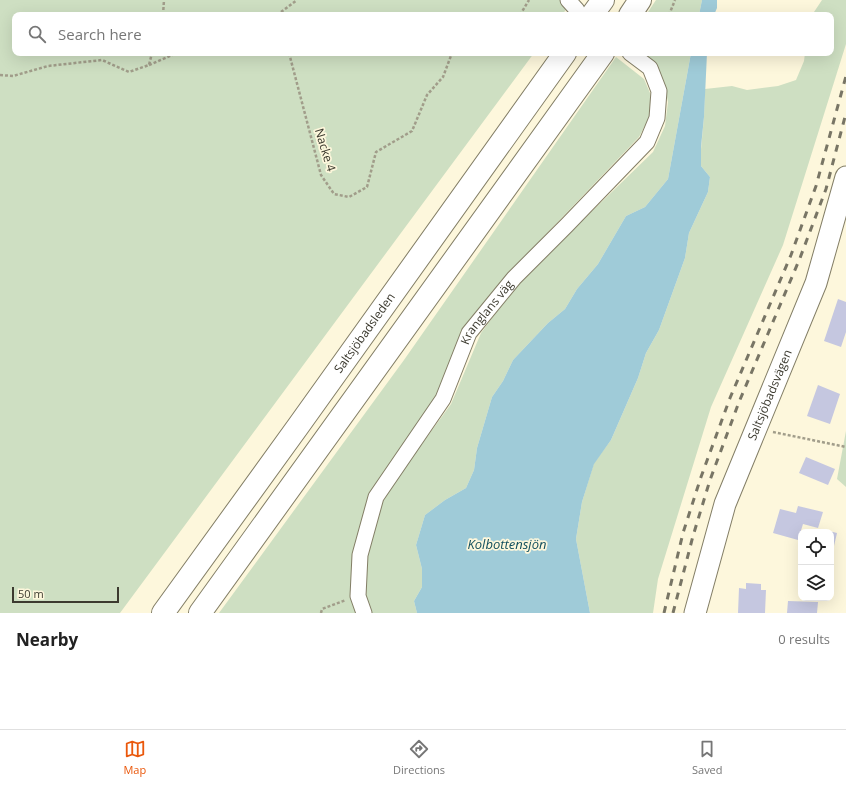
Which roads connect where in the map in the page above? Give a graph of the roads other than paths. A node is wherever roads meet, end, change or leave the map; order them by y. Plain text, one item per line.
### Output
1 (603, 0) edge
2 (640, 0) edge
3 (579, 8) edge
4 (632, 12) edge
5 (563, 56) edge
6 (601, 56) edge
7 (634, 56) edge
8 (846, 177) edge
9 (163, 613) edge
10 (200, 613) edge
11 (364, 613) edge
12 (695, 613) edge

1 - 3 highway
2 - 4 highway
5 - 9 highway, Saltsjöbadsleden
6 - 10 highway
7 - 11 street, Kranglans väg
8 - 12 street, Saltsjöbadsvägen

